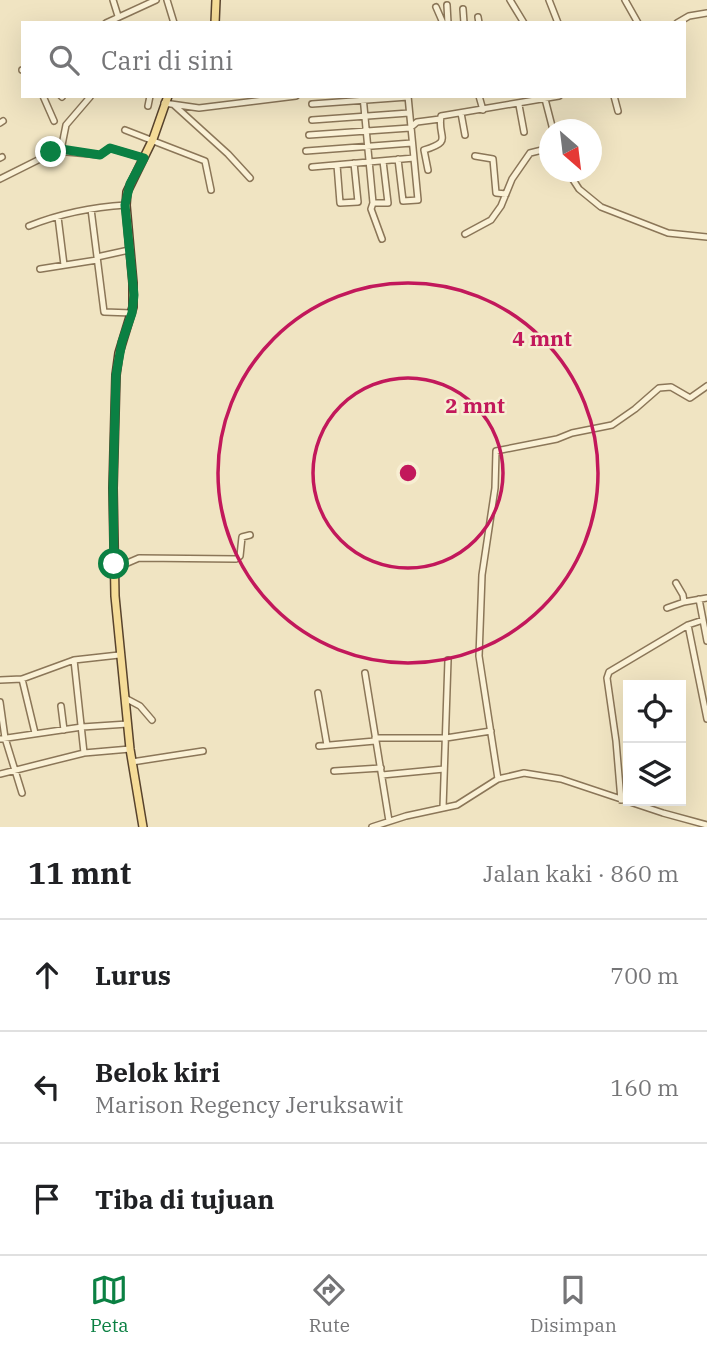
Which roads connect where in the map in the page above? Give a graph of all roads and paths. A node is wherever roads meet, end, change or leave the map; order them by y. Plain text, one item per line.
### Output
1 (113, 0) edge
2 (156, 0) edge
3 (167, 0) edge
4 (216, 0) edge
5 (510, 0) edge
6 (549, 0) edge
7 (625, 0) edge
8 (447, 5) dead end
9 (436, 7) dead end
10 (463, 9) dead end
11 (707, 13) edge
12 (118, 16) junction
13 (109, 21) edge
14 (173, 21) edge
15 (215, 21) edge
16 (445, 21) edge
17 (446, 21) edge
18 (464, 21) edge
19 (523, 21) edge
20 (557, 21) edge
21 (637, 21) edge
22 (680, 21) edge
23 (44, 98) edge
24 (89, 98) edge
25 (150, 98) edge
26 (288, 98) edge
27 (363, 98) edge
28 (408, 98) edge
29 (480, 98) edge
30 (545, 98) edge
31 (615, 98) edge
32 (166, 100) edge
33 (312, 104) dead end
34 (173, 105) junction
35 (519, 105) junction
36 (148, 106) dead end
37 (483, 110) junction
38 (618, 111) dead end
39 (409, 113) junction
40 (461, 113) junction
41 (365, 115) junction
42 (440, 118) junction
43 (550, 119) edge
44 (312, 120) dead end
45 (54, 121) dead end
46 (410, 128) junction
47 (125, 130) dead end
48 (366, 131) junction
49 (524, 132) dead end
50 (309, 135) dead end
51 (465, 135) dead end
52 (153, 139) junction
53 (412, 143) junction
54 (368, 146) junction
55 (61, 149) junction
56 (306, 151) dead end
57 (539, 151) edge
58 (475, 156) dead end
59 (144, 158) junction
60 (414, 158) junction
61 (398, 159) junction
62 (383, 160) junction
63 (369, 162) junction
64 (354, 163) junction
65 (337, 165) junction
66 (312, 167) dead end
67 (428, 170) dead end
68 (250, 178) dead end
69 (0, 179) edge
70 (574, 182) edge
71 (211, 190) dead end
72 (506, 194) junction
73 (373, 203) junction
74 (125, 205) junction
75 (91, 209) junction
76 (58, 217) junction
77 (29, 226) dead end
78 (465, 234) dead end
79 (707, 237) edge
80 (382, 239) dead end
81 (130, 250) junction
82 (97, 258) junction
83 (64, 265) junction
84 (40, 269) dead end
85 (132, 313) junction
86 (707, 386) edge
87 (250, 536) dead end
88 (114, 564) junction
89 (676, 583) dead end
90 (707, 598) edge
91 (699, 599) junction
92 (684, 602) junction
93 (667, 608) dead end
94 (703, 620) junction
95 (688, 625) junction
96 (707, 642) edge
97 (691, 644) junction
98 (119, 655) junction
99 (74, 660) junction
100 (448, 660) dead end
101 (365, 673) dead end
102 (22, 679) junction
103 (0, 680) edge
104 (318, 693) dead end
105 (125, 698) junction
106 (0, 702) edge
107 (61, 706) dead end
108 (707, 719) edge
109 (152, 720) dead end
110 (128, 724) junction
111 (82, 727) junction
112 (64, 730) junction
113 (491, 731) junction
114 (35, 733) junction
115 (2, 738) edge
116 (446, 738) junction
117 (375, 740) junction
118 (327, 745) junction
119 (319, 746) dead end
120 (130, 749) junction
121 (203, 751) dead end
122 (84, 752) junction
123 (132, 762) junction
124 (444, 769) junction
125 (15, 771) junction
126 (334, 771) dead end
127 (382, 771) junction
128 (0, 774) edge
129 (498, 779) junction
130 (22, 793) dead end
131 (621, 800) junction
132 (443, 808) junction
133 (389, 821) junction
134 (707, 825) edge
135 (143, 827) edge
136 (372, 827) edge

1 - 12 street
2 - 12 street
3 - 14 street
4 - 15 main road
5 - 19 street
6 - 20 street
7 - 21 street
8 - 17 street
9 - 16 street
10 - 18 street
11 - 22 street
12 - 13 street
23 - 45 street
24 - 55 street
25 - 36 street
26 - 34 street
27 - 33 street
27 - 41 street
28 - 39 street
29 - 37 street
30 - 35 street
30 - 43 street
31 - 38 street
32 - 34 street
32 - 52 main road
34 - 68 street
35 - 37 street
35 - 49 street
37 - 40 street
39 - 41 street
39 - 46 street
40 - 42 street
40 - 51 street
41 - 44 street
41 - 48 street
42 - 46 street
42 - 67 street
46 - 48 street
46 - 53 street
47 - 52 street
48 - 50 street
48 - 54 street
52 - 59 main road
52 - 71 street
53 - 54 street
53 - 60 street
54 - 56 street
54 - 63 street
55 - 59 street
55 - 69 street
57 - 72 street
58 - 72 street
59 - 74 main road
60 - 61 street
60 - 61 street
61 - 62 street
62 - 63 street
62 - 73 street
63 - 64 street
63 - 73 street
64 - 65 street
64 - 65 street
65 - 66 street
70 - 79 street
72 - 78 street
73 - 80 street
74 - 75 street
74 - 81 main road
75 - 76 street
75 - 82 street
76 - 77 street
76 - 83 street
81 - 82 street
81 - 85 main road
82 - 83 street
82 - 85 street
83 - 84 street
85 - 88 main road
86 - 113 street
87 - 88 street
88 - 98 main road
89 - 92 street
90 - 91 street
91 - 92 street
91 - 94 street
92 - 93 street
94 - 95 street
94 - 96 street
95 - 97 street
95 - 131 street
96 - 97 street
97 - 108 street
98 - 99 street
98 - 105 main road
99 - 102 street
99 - 111 street
100 - 116 street
101 - 117 street
102 - 103 street
102 - 114 street
104 - 118 street
105 - 109 street
105 - 110 main road
106 - 115 street
107 - 112 street
110 - 111 street
110 - 120 main road
111 - 112 street
111 - 122 street
112 - 114 street
113 - 116 street
113 - 129 street
114 - 115 street
115 - 125 street
116 - 117 street
116 - 124 street
117 - 118 street
117 - 127 street
118 - 119 street
120 - 122 street
120 - 123 main road
121 - 123 street
122 - 125 street
123 - 135 main road
124 - 127 street
124 - 132 street
125 - 128 street
125 - 130 street
126 - 127 street
127 - 133 street
129 - 131 street
129 - 132 street
131 - 134 street
132 - 133 street
133 - 136 street

